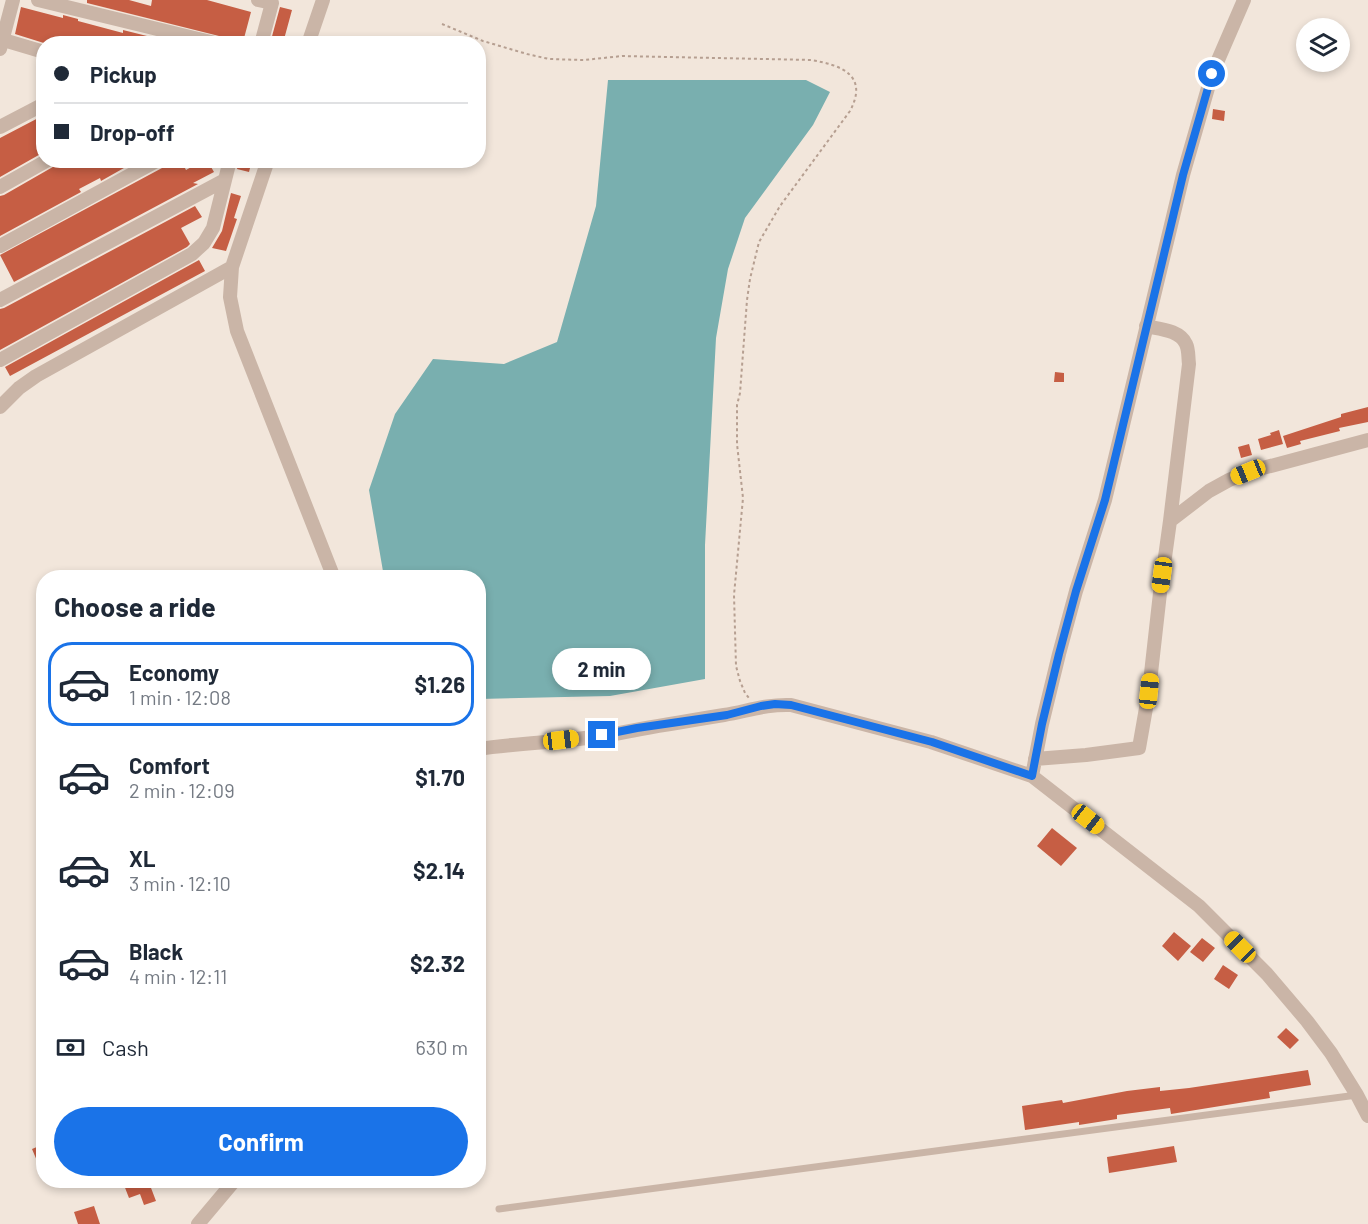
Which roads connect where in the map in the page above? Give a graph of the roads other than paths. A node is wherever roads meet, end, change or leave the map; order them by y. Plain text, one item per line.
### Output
1 (13, 0) edge
2 (38, 0) edge
3 (258, 0) edge
4 (1244, 0) edge
5 (321, 2) edge
6 (186, 36) edge
7 (263, 36) edge
8 (310, 36) edge
9 (1, 43) edge
10 (36, 50) edge
11 (36, 108) edge
12 (0, 127) edge
13 (36, 167) edge
14 (143, 168) edge
15 (228, 168) edge
16 (265, 168) edge
17 (225, 180) junction
18 (0, 187) edge
19 (0, 246) edge
20 (232, 267) junction
21 (0, 300) edge
22 (1146, 326) junction
23 (0, 360) edge
24 (0, 407) edge
25 (1368, 440) edge
26 (1170, 521) junction
27 (331, 570) edge
28 (486, 748) edge
29 (1035, 759) junction
30 (1032, 776) junction
31 (1357, 1095) junction
32 (1368, 1116) edge
33 (228, 1188) edge
34 (499, 1209) dead end
35 (198, 1224) edge

1 - 9 street
2 - 6 street
3 - 7 street
4 - 22 street
5 - 8 street
9 - 10 street
11 - 12 street
13 - 18 street
14 - 19 street
15 - 17 street
16 - 20 street
17 - 21 street
17 - 23 street
20 - 24 street
20 - 27 street
22 - 26 street
22 - 29 street
25 - 26 street
26 - 29 street
28 - 30 street
29 - 30 street
30 - 31 street
31 - 32 street
31 - 34 lane
33 - 35 street

